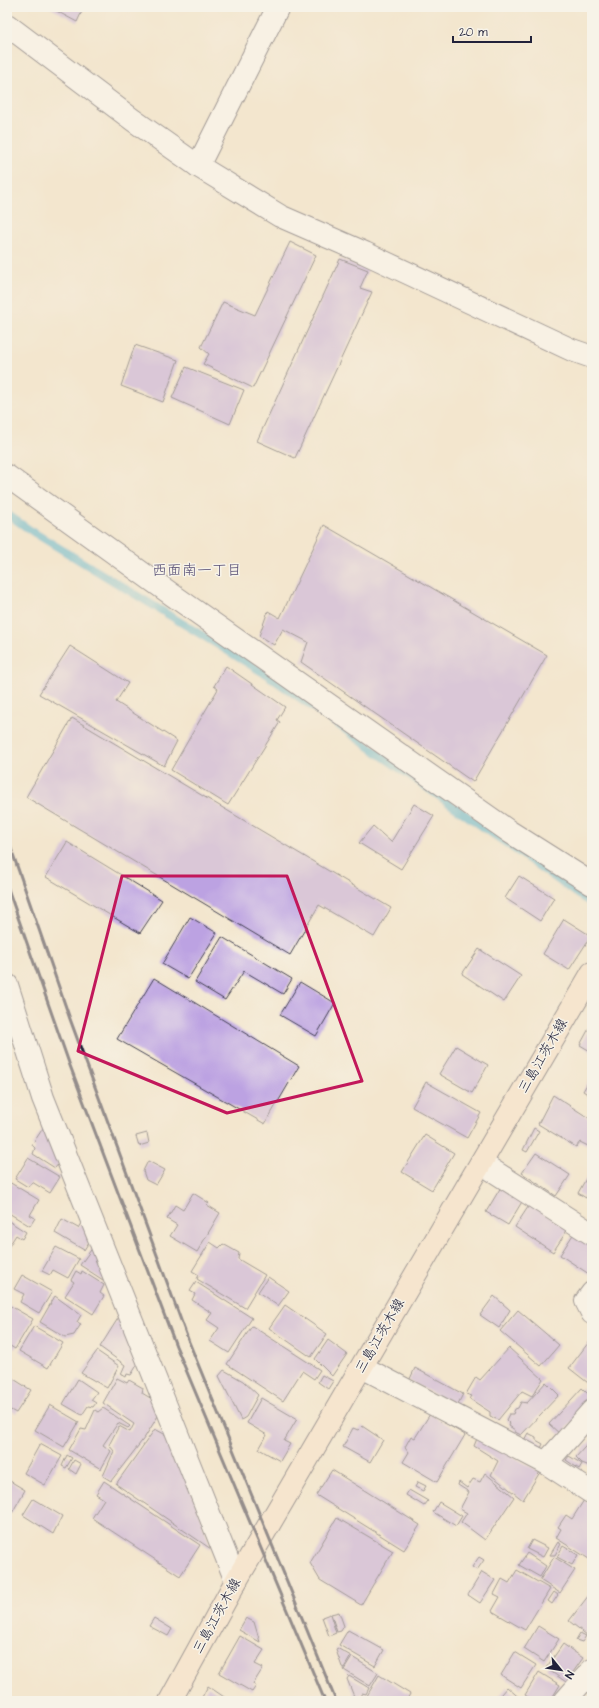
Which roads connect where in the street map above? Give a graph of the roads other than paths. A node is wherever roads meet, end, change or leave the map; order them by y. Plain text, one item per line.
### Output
1 (278, 7) edge
2 (7, 25) edge
3 (198, 166) junction
4 (592, 357) edge
5 (7, 476) edge
6 (592, 884) edge
7 (592, 973) edge
8 (7, 985) edge
9 (481, 1163) junction
10 (592, 1234) edge
11 (592, 1293) edge
12 (592, 1313) edge
13 (362, 1367) junction
14 (592, 1411) edge
15 (546, 1463) junction
16 (592, 1493) edge
17 (236, 1581) junction
18 (592, 1670) edge
19 (170, 1701) edge
20 (565, 1701) edge

1 - 3 street
2 - 3 street
3 - 4 street
5 - 6 street
7 - 9 main road, 三島江茨木線
8 - 17 street
9 - 10 street
9 - 13 main road, 三島江茨木線
11 - 12 street
13 - 15 street
13 - 17 main road, 三島江茨木線
14 - 15 street
15 - 16 street
17 - 19 main road, 三島江茨木線
18 - 20 street

